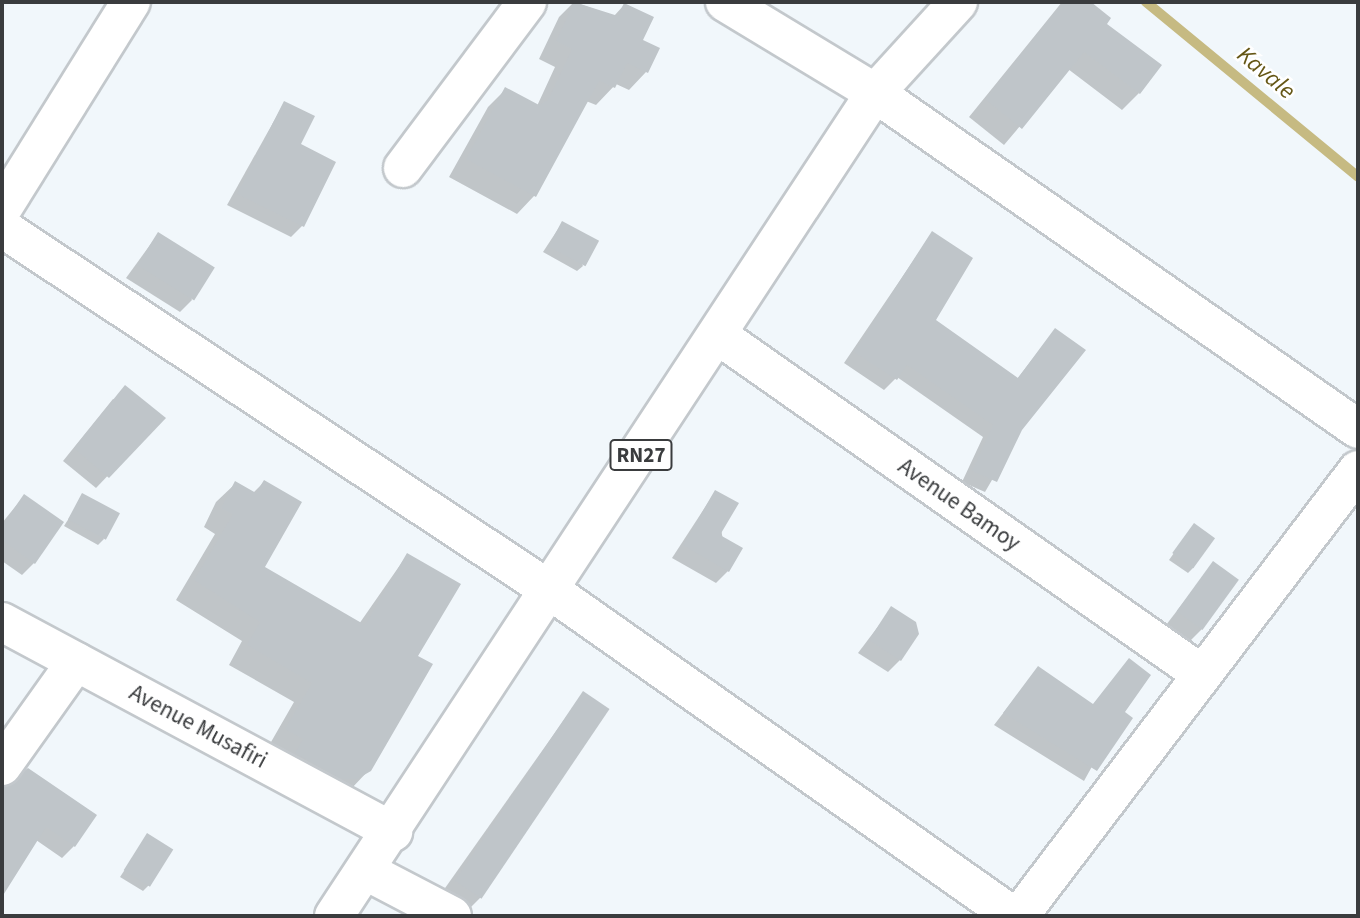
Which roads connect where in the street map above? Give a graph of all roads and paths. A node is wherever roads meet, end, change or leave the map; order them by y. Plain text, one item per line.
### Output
1 (131, 2) edge
2 (527, 2) edge
3 (725, 2) edge
4 (958, 2) edge
5 (875, 93) junction
6 (403, 168) dead end
7 (2, 209) edge
8 (2, 228) edge
9 (719, 336) junction
10 (1358, 429) edge
11 (1358, 470) edge
12 (551, 591) junction
13 (2, 622) edge
14 (76, 662) junction
15 (1199, 673) junction
16 (2, 766) edge
17 (393, 832) junction
18 (366, 871) junction
19 (334, 916) edge
20 (453, 916) edge
21 (1013, 916) edge
22 (1019, 916) edge

1 - 7 street
2 - 6 street
3 - 5 street
4 - 5 street, RN27
5 - 9 street, RN27
5 - 10 street
8 - 12 street
9 - 12 street, RN27
9 - 15 street, Avenue Bamoy
11 - 15 street
12 - 17 street, RN27
12 - 21 street
13 - 14 street, Avenue Musafiri
14 - 16 street
14 - 17 street, Avenue Musafiri
15 - 22 street
17 - 18 street, RN27
18 - 19 street, RN27
18 - 20 street

